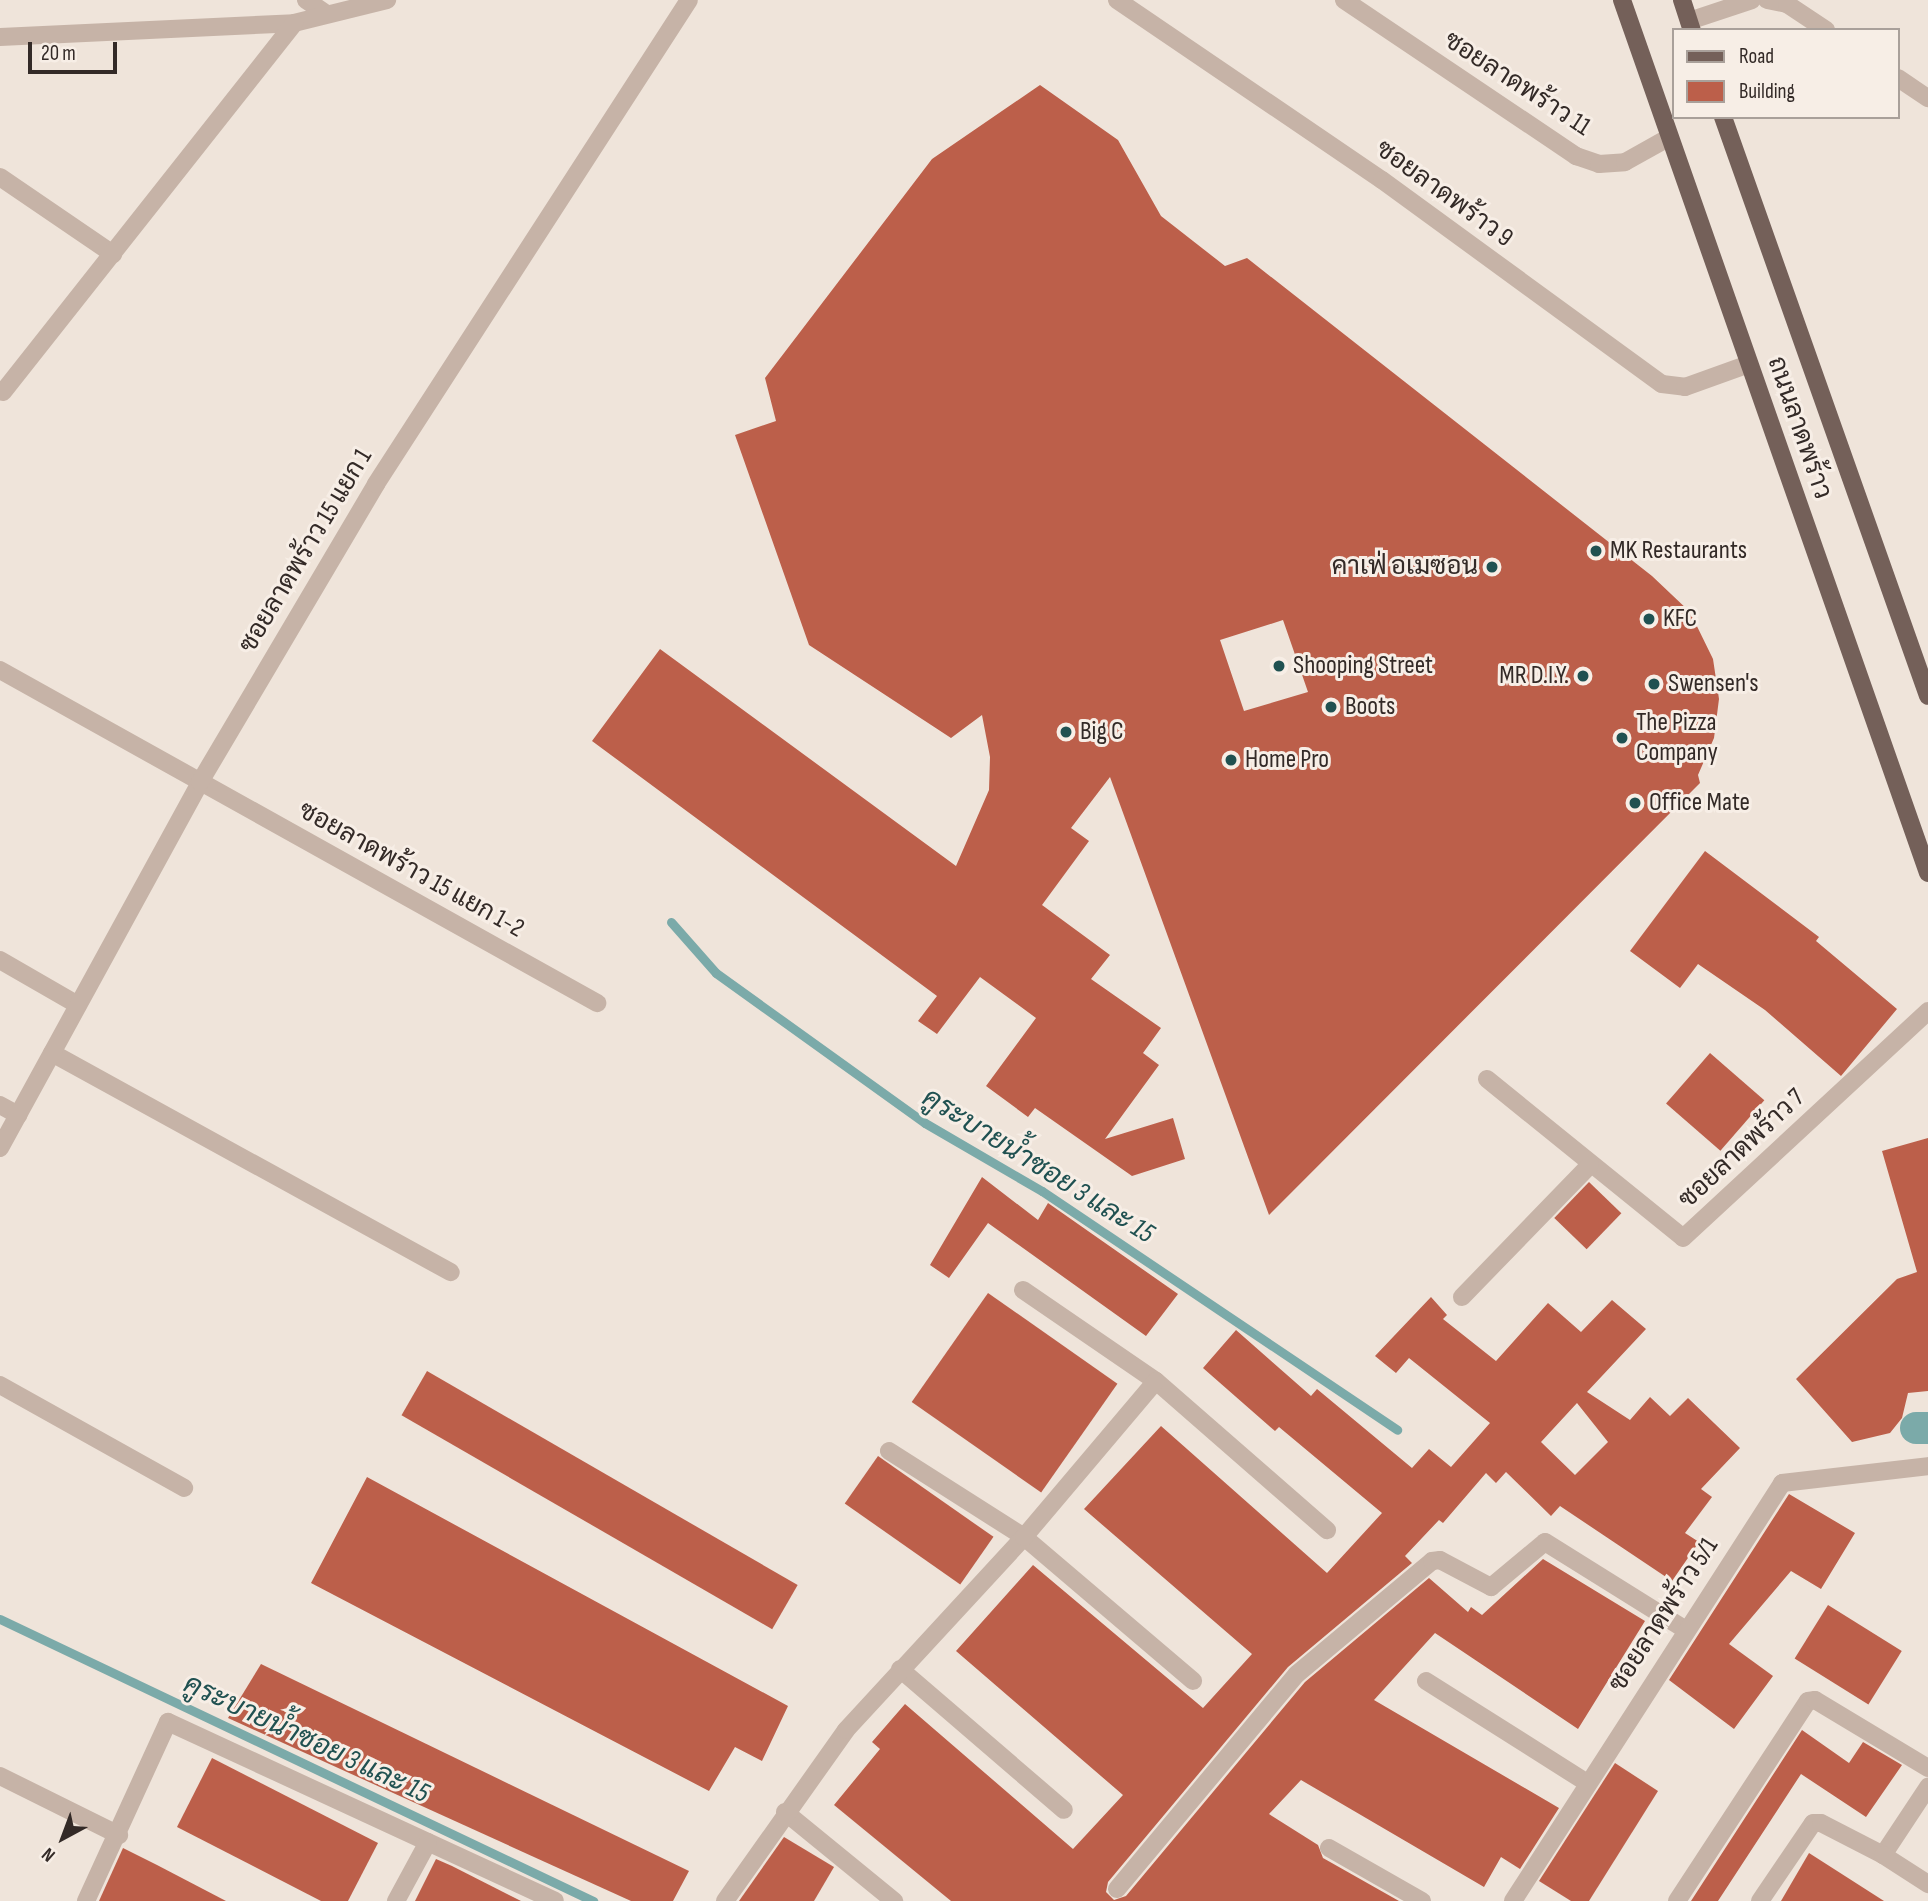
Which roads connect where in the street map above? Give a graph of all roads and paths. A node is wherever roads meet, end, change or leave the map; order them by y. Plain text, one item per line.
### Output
1 (306, 0) edge
2 (387, 0) edge
3 (689, 0) edge
4 (1117, 0) edge
5 (1344, 0) edge
6 (1622, 0) edge
7 (1682, 0) edge
8 (1752, 0) edge
9 (1767, 0) edge
10 (325, 13) junction
11 (294, 23) junction
12 (1690, 25) edge
13 (1823, 28) edge
14 (0, 37) edge
15 (1900, 79) edge
16 (1928, 98) edge
17 (1724, 119) edge
18 (1670, 137) junction
19 (0, 177) edge
20 (113, 254) junction
21 (1749, 364) junction
22 (3, 391) dead end
23 (0, 670) edge
24 (1928, 696) edge
25 (200, 782) junction
26 (1928, 873) edge
27 (0, 960) edge
28 (597, 1003) dead end
29 (78, 1005) junction
30 (1928, 1011) edge
31 (52, 1053) junction
32 (1487, 1079) dead end
33 (0, 1105) edge
34 (18, 1115) junction
35 (0, 1148) edge
36 (1590, 1164) junction
37 (451, 1272) dead end
38 (1023, 1290) dead end
39 (1462, 1297) dead end
40 (1156, 1381) junction
41 (0, 1385) edge
42 (889, 1451) dead end
43 (1928, 1466) edge
44 (184, 1488) dead end
45 (1327, 1530) dead end
46 (1024, 1538) junction
47 (1686, 1629) junction
48 (900, 1669) junction
49 (1193, 1681) dead end
50 (1426, 1681) dead end
51 (1928, 1768) edge
52 (0, 1776) edge
53 (1586, 1782) junction
54 (1928, 1787) edge
55 (1065, 1810) dead end
56 (785, 1812) junction
57 (118, 1835) junction
58 (428, 1842) junction
59 (1329, 1849) dead end
60 (1883, 1855) junction
61 (1928, 1884) edge
62 (1117, 1889) dead end
63 (86, 1901) edge
64 (396, 1901) edge
65 (555, 1901) edge
66 (725, 1901) edge
67 (894, 1901) edge
68 (1422, 1901) edge
69 (1513, 1901) edge
70 (1677, 1901) edge
71 (1760, 1901) edge

1 - 10 street
2 - 10 street
3 - 25 street, ซอยลาดพร้าว 15 แยก 1
4 - 21 street, ซอยลาดพร้าว 9
5 - 18 street, ซอยลาดพร้าว 11
6 - 18 main road, ถนนลาดพร้าว
7 - 12 main road
8 - 12 street
9 - 13 street
10 - 11 street
11 - 14 street
11 - 20 street
15 - 16 street
17 - 24 main road, ถนนลาดพร้าว
18 - 21 main road, ถนนลาดพร้าว
19 - 20 street
20 - 22 street
21 - 26 main road, ถนนลาดพร้าว
23 - 25 street, ซอยลาดพร้าว 15 แยก 1-2
25 - 28 street, ซอยลาดพร้าว 15 แยก 1-2
25 - 29 street, ซอยลาดพร้าว 15 แยก 1
27 - 29 street
29 - 31 street, ซอยลาดพร้าว 15 แยก 1
30 - 36 street, ซอยลาดพร้าว 7
31 - 34 street, ซอยลาดพร้าว 15 แยก 1
31 - 37 street
32 - 36 street, ซอยลาดพร้าว 7
33 - 34 street
34 - 35 street, ซอยลาดพร้าว 15 แยก 1
36 - 39 street
38 - 40 street
40 - 45 street
40 - 46 street
41 - 44 street
42 - 46 street
43 - 47 street, ซอยลาดพร้าว 5/1
46 - 48 street
46 - 49 street
47 - 53 street, ซอยลาดพร้าว 5/1
47 - 62 street
48 - 55 street
48 - 56 street
50 - 53 street
51 - 70 street
52 - 57 street
53 - 69 street, ซอยลาดพร้าว 5/1
54 - 60 street
56 - 66 street
56 - 67 street
57 - 58 street
57 - 63 street
58 - 64 street
58 - 65 street
59 - 68 street
60 - 61 street
60 - 71 street

